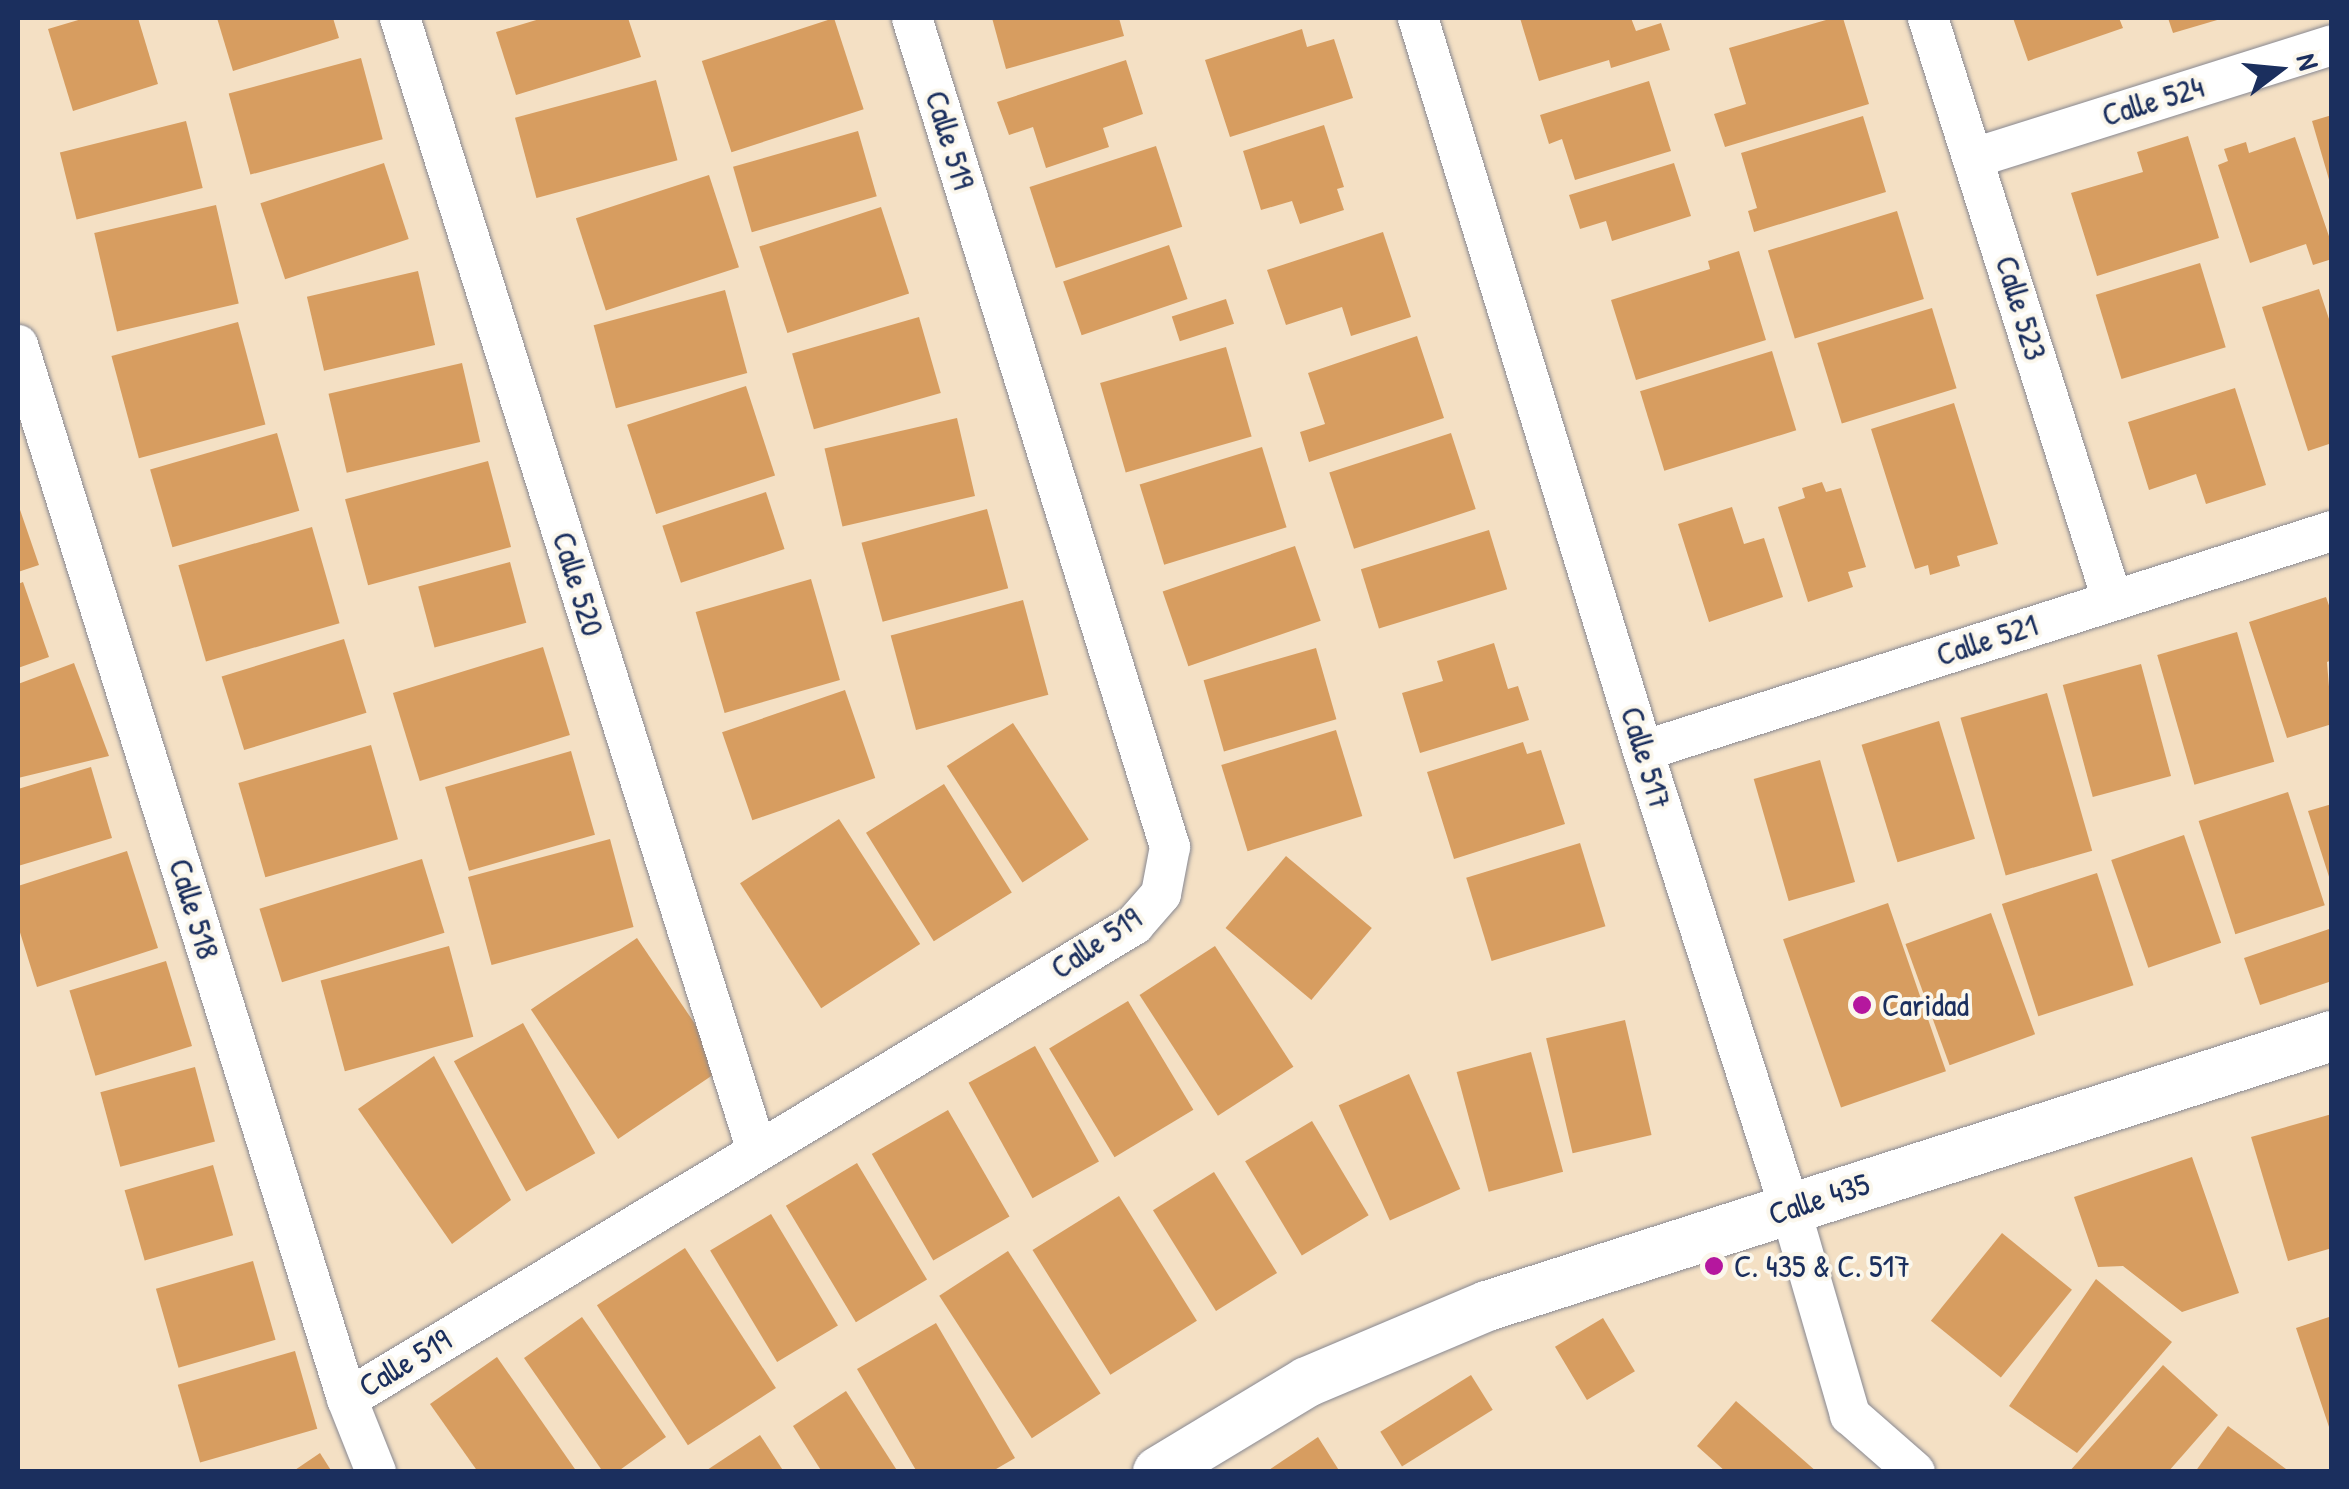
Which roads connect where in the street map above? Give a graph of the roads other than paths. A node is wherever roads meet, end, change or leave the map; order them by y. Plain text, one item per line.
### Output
1 (400, 18) edge
2 (912, 18) edge
3 (1418, 18) edge
4 (1928, 18) edge
5 (2332, 45) edge
6 (1974, 158) junction
7 (18, 345) edge
8 (2332, 531) edge
9 (2112, 600) junction
10 (1643, 750) junction
11 (2332, 1036) edge
12 (756, 1151) junction
13 (1790, 1208) junction
14 (347, 1399) junction
15 (376, 1472) edge
16 (1158, 1472) edge
17 (1915, 1472) edge

1 - 12 street, Calle 520
2 - 12 street, Calle 519
3 - 10 street, Calle 517
4 - 6 street, Calle 523
5 - 6 street, Calle 524
6 - 9 street, Calle 523
7 - 14 street, Calle 518
8 - 9 street, Calle 521
9 - 10 street, Calle 521
10 - 13 street, Calle 517
11 - 13 street, Calle 435
12 - 14 street, Calle 519
13 - 16 street, Calle 435
13 - 17 street, Calle 517
14 - 15 street, Calle 518

